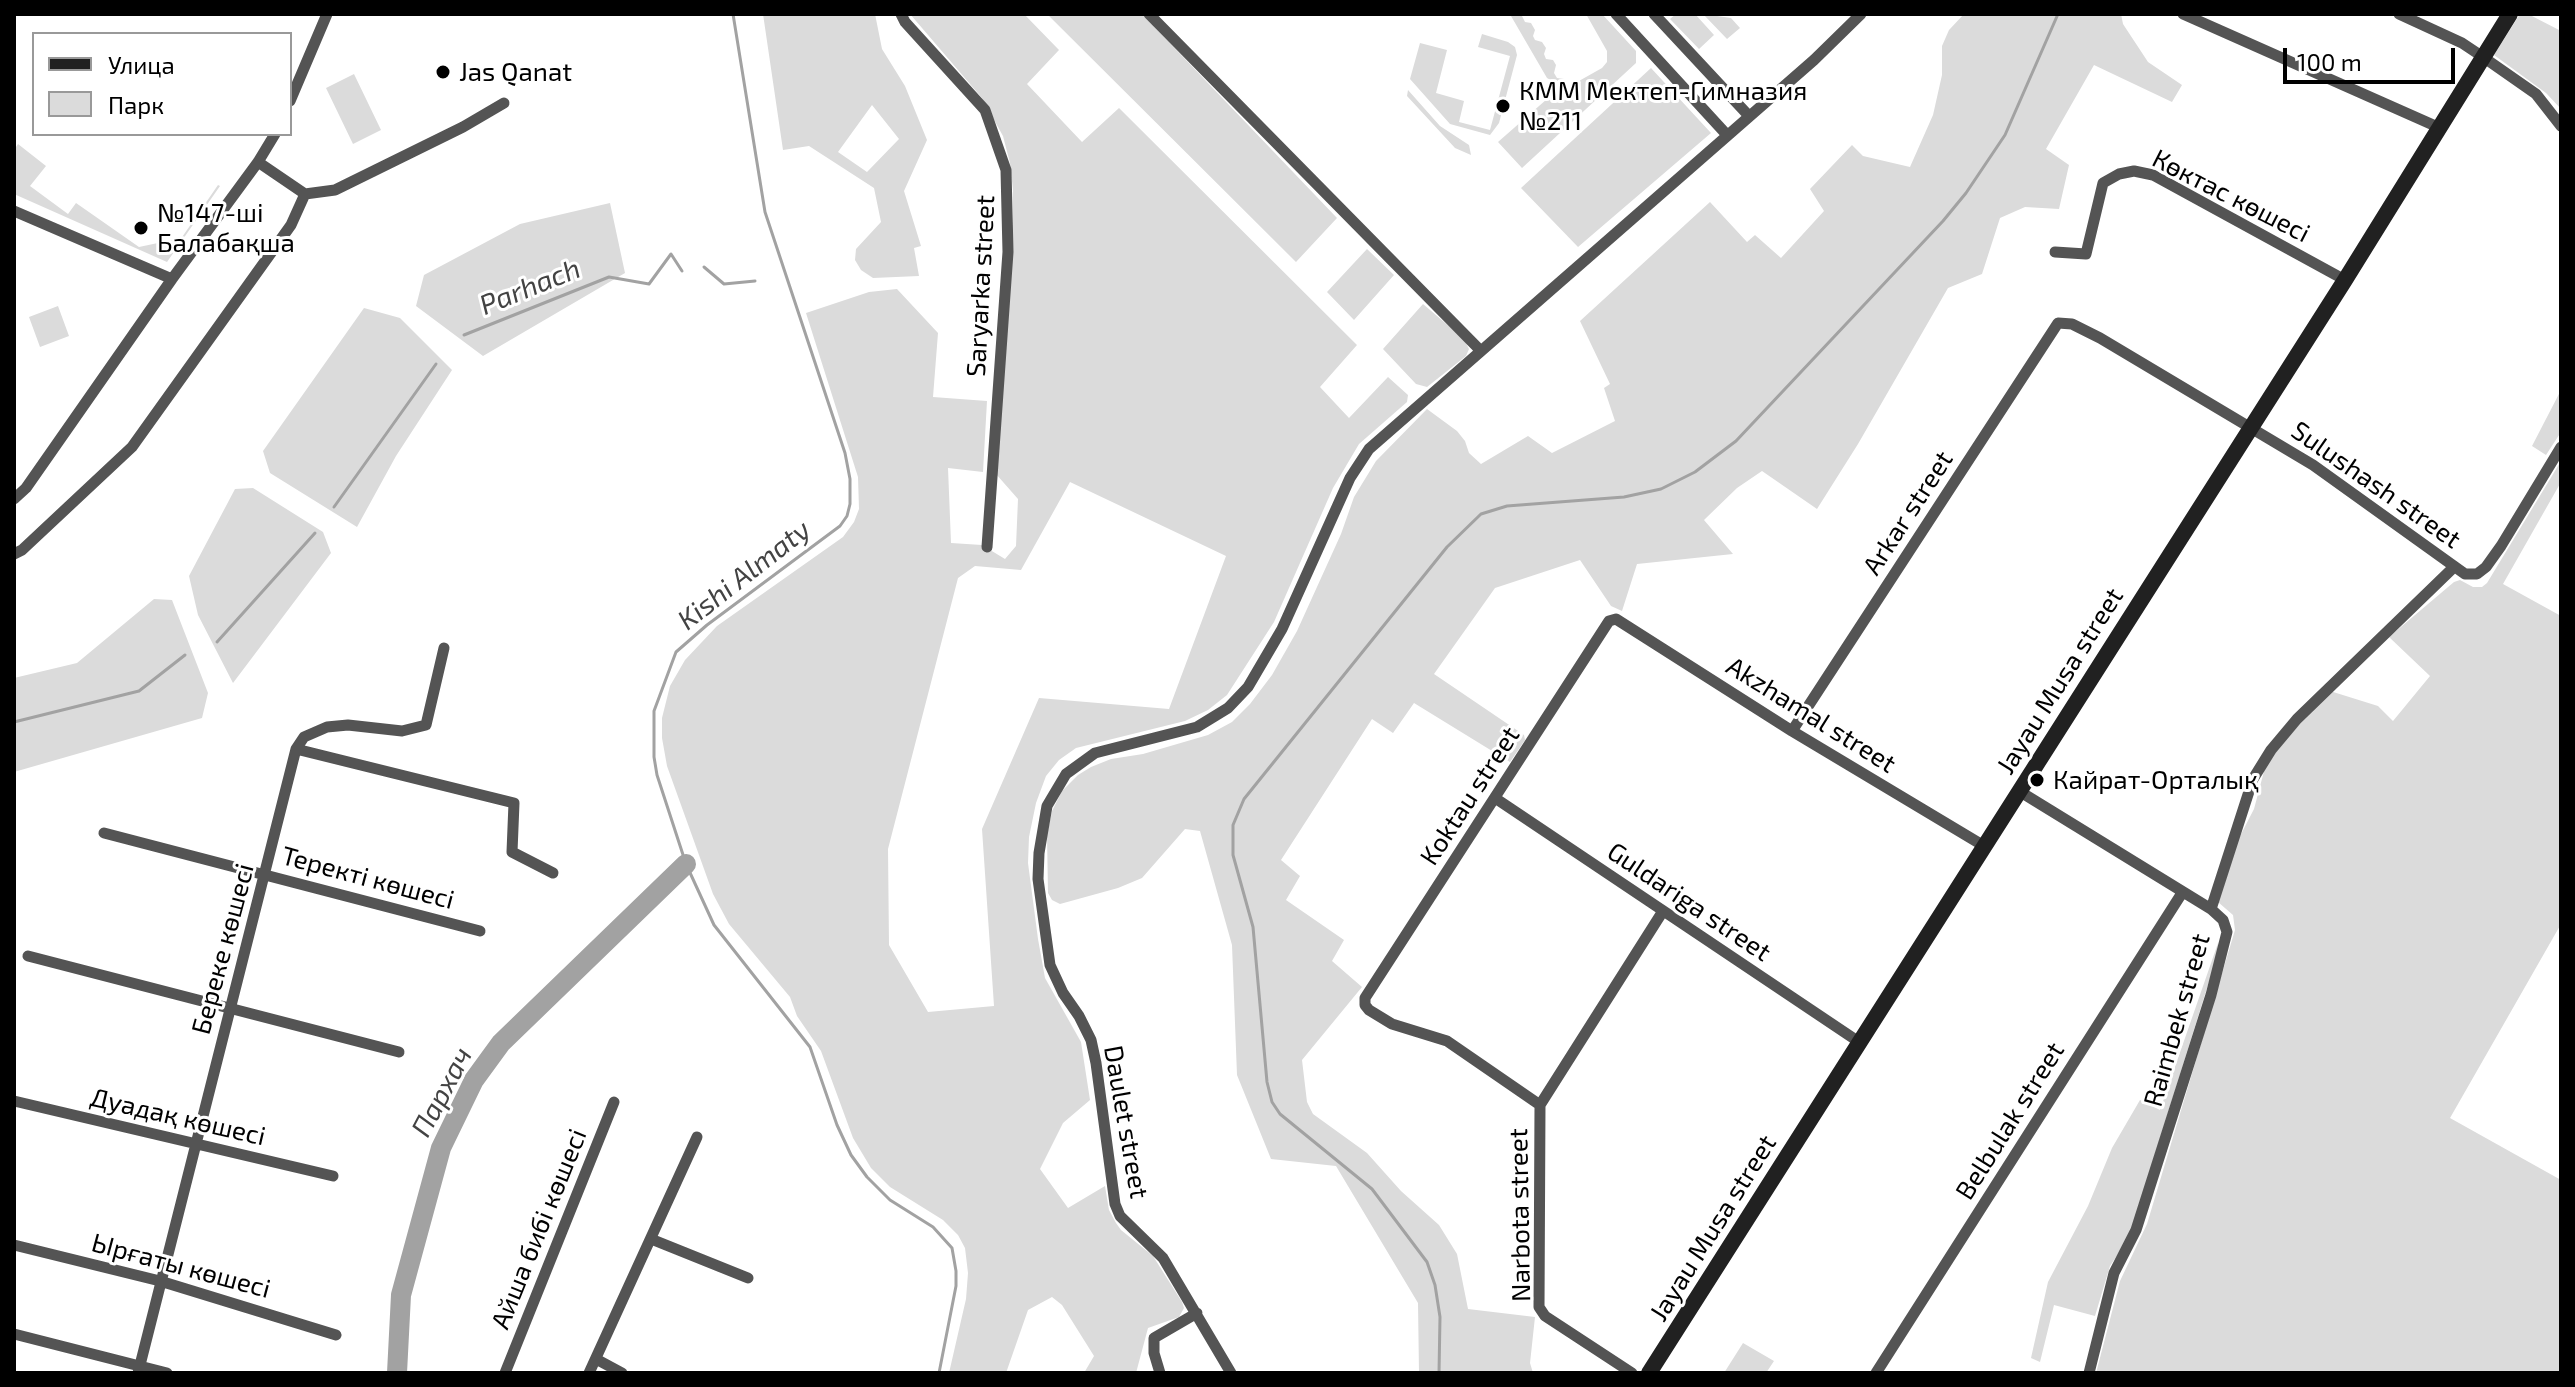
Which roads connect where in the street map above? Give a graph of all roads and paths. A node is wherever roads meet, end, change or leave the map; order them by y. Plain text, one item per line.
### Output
1 (327, 14) edge
2 (901, 14) edge
3 (1149, 14) edge
4 (1616, 14) edge
5 (1654, 14) edge
6 (1861, 14) edge
7 (2183, 14) edge
8 (2399, 14) edge
9 (2510, 14) edge
10 (2483, 57) junction
11 (292, 96) edge
12 (504, 103) dead end
13 (1749, 116) junction
14 (2561, 126) edge
15 (2440, 128) junction
16 (1727, 135) junction
17 (274, 136) edge
18 (258, 162) junction
19 (305, 194) junction
20 (14, 211) edge
21 (2055, 252) dead end
22 (172, 279) junction
23 (2345, 280) junction
24 (2062, 322) joint
25 (1481, 351) junction
26 (2250, 427) junction
27 (2561, 447) edge
28 (14, 499) edge
29 (987, 547) dead end
30 (14, 554) edge
31 (2454, 567) junction
32 (1616, 619) joint
33 (444, 648) dead end
34 (1792, 731) junction
35 (296, 749) junction
36 (2019, 791) junction
37 (1495, 798) junction
38 (104, 833) dead end
39 (1984, 846) junction
40 (553, 873) dead end
41 (266, 874) junction
42 (2182, 893) junction
43 (2211, 909) junction
44 (1663, 911) junction
45 (480, 931) dead end
46 (28, 956) dead end
47 (230, 1009) junction
48 (1859, 1042) junction
49 (399, 1052) dead end
50 (14, 1101) edge
51 (614, 1102) dead end
52 (1540, 1105) junction
53 (697, 1137) dead end
54 (194, 1144) junction
55 (333, 1176) dead end
56 (651, 1239) junction
57 (14, 1245) edge
58 (748, 1278) dead end
59 (160, 1281) junction
60 (1197, 1313) junction
61 (14, 1334) edge
62 (336, 1335) dead end
63 (596, 1359) junction
64 (139, 1370) edge
65 (167, 1373) edge
66 (505, 1373) edge
67 (589, 1373) edge
68 (622, 1373) edge
69 (1160, 1373) edge
70 (1231, 1373) edge
71 (1632, 1373) edge
72 (1649, 1373) edge
73 (1876, 1373) edge
74 (2089, 1373) edge

1 - 11 street
2 - 29 street, Saryarka street
3 - 25 street
4 - 16 street
5 - 13 street
6 - 13 street, Daulet street
7 - 15 street
8 - 10 street
9 - 10 street, Jayau Musa street
10 - 14 street
10 - 15 street, Jayau Musa street
12 - 19 street
13 - 16 street, Daulet street
15 - 23 street, Jayau Musa street
16 - 25 street, Daulet street
17 - 18 street
18 - 19 street
18 - 22 street
19 - 30 street
20 - 22 street
21 - 23 street, Көктас көшесі
22 - 28 street
23 - 26 street, Jayau Musa street
24 - 26 street, Sulushash street
24 - 34 street, Arkar street
25 - 60 street, Daulet street
26 - 31 street, Sulushash street
26 - 36 street, Jayau Musa street
27 - 31 street, Sulushash street
31 - 43 street, Raimbek street
32 - 34 street, Akzhamal street
32 - 37 street, Koktau street
33 - 35 street
34 - 39 street, Akzhamal street
35 - 40 street
35 - 41 street, Береке көшесі
36 - 39 street, Jayau Musa street
36 - 42 street
37 - 44 street, Guldariga street
37 - 52 street, Koktau street
38 - 41 street, Теректі көшесі
39 - 48 street, Jayau Musa street
41 - 45 street, Теректі көшесі
41 - 47 street, Береке көшесі
42 - 43 street
42 - 73 street, Belbulak street
43 - 74 street, Raimbek street
44 - 48 street, Guldariga street
44 - 52 street
46 - 47 street
47 - 49 street
47 - 54 street, Береке көшесі
48 - 72 street, Jayau Musa street
50 - 54 street, Дуадақ көшесі
51 - 66 street, Айша бибі көшесі
52 - 71 street, Narbota street
53 - 56 street
54 - 55 street, Дуадақ көшесі
54 - 59 street, Береке көшесі
56 - 58 street
56 - 63 street
57 - 59 street, Ырғаты көшесі
59 - 62 street, Ырғаты көшесі
59 - 64 street, Береке көшесі
60 - 69 street
60 - 70 street, Daulet street
61 - 64 street
63 - 67 street
63 - 68 street
64 - 65 street

